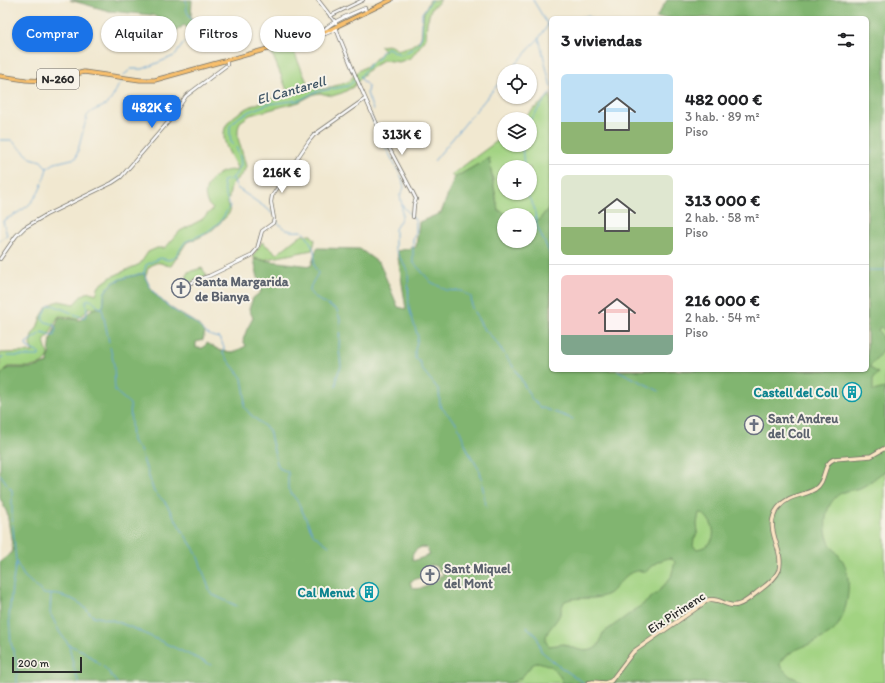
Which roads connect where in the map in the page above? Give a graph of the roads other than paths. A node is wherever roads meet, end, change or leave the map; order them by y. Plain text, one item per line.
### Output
1 (318, 0) edge
2 (362, 0) edge
3 (391, 0) edge
4 (331, 18) junction
5 (335, 26) junction
6 (325, 31) edge
7 (325, 34) edge
8 (260, 51) edge
9 (227, 60) junction
10 (0, 76) edge
11 (365, 99) junction
12 (413, 217) dead end
13 (0, 259) edge
14 (191, 283) dead end
15 (885, 448) edge
16 (588, 683) edge

1 - 4 street
2 - 4 street
3 - 5 main road, N-260
4 - 5 street
5 - 6 main road, N-260
5 - 7 street
5 - 11 street
8 - 9 main road, N-260
9 - 10 main road, N-260
9 - 13 street
11 - 12 street
11 - 14 street
15 - 16 main road, Eix Pirinenc

